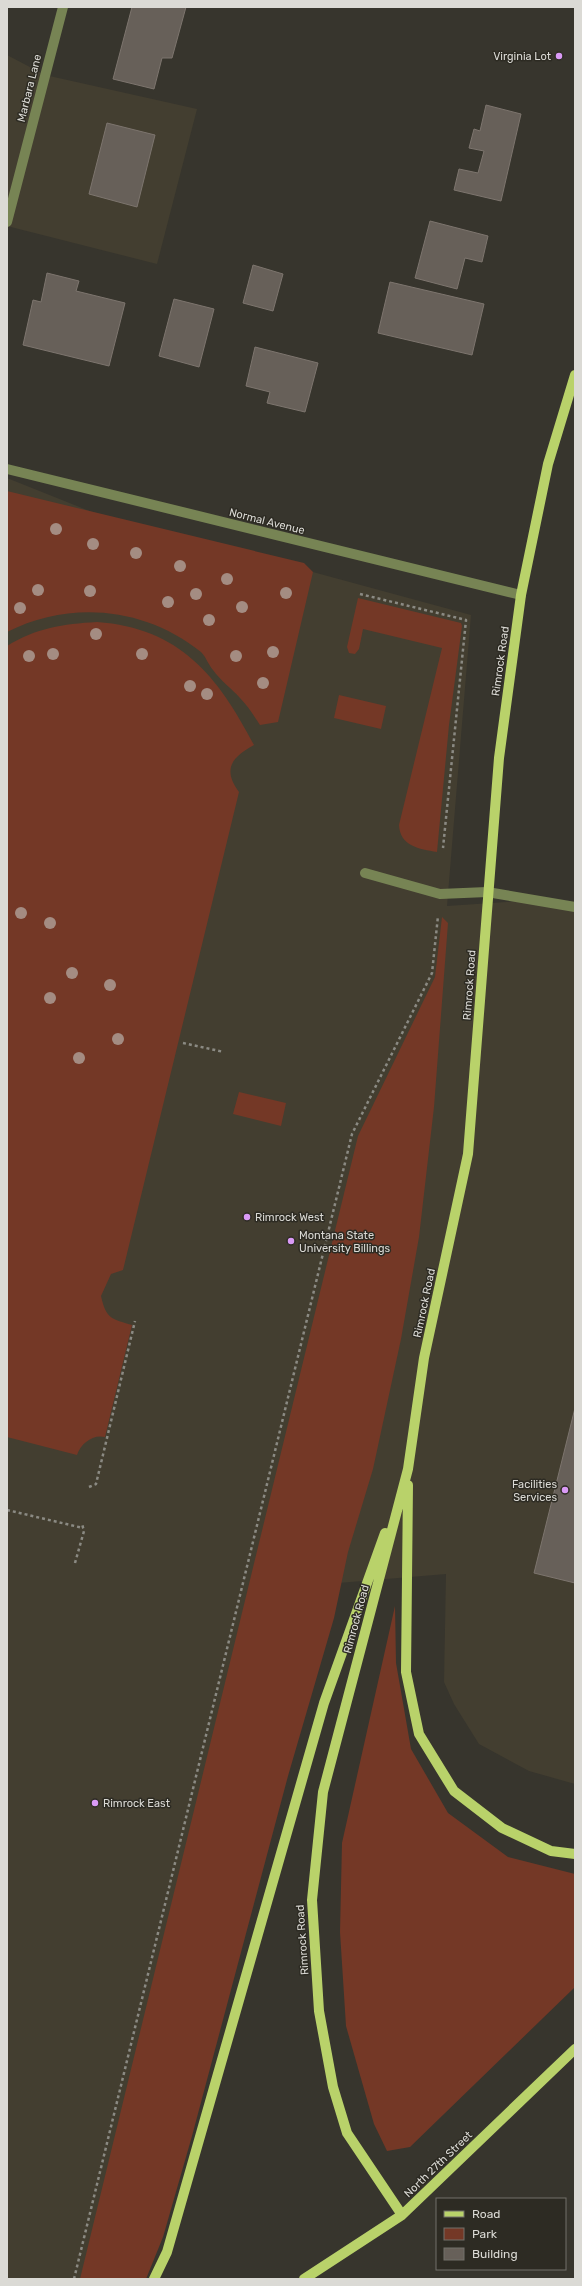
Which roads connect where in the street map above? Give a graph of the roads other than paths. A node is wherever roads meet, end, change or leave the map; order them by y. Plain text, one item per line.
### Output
1 (62, 7) edge
2 (7, 180) edge
3 (17, 183) junction
4 (7, 222) edge
5 (575, 375) edge
6 (7, 469) edge
7 (521, 595) junction
8 (365, 873) dead end
9 (487, 892) junction
10 (575, 907) edge
11 (408, 1469) junction
12 (575, 1854) edge
13 (575, 2049) edge
14 (402, 2215) junction
15 (154, 2279) edge
16 (304, 2279) edge

1 - 3 street, Marbara Lane
2 - 3 street
3 - 4 street, Marbara Lane
5 - 7 main road, Rimrock Road
6 - 7 street, Normal Avenue
7 - 9 main road, Rimrock Road
8 - 9 street
9 - 10 street
9 - 11 main road, Rimrock Road
11 - 12 main road
11 - 14 main road, Rimrock Road
11 - 15 main road
13 - 14 main road, North 27th Street
14 - 16 main road, North 27th Street

